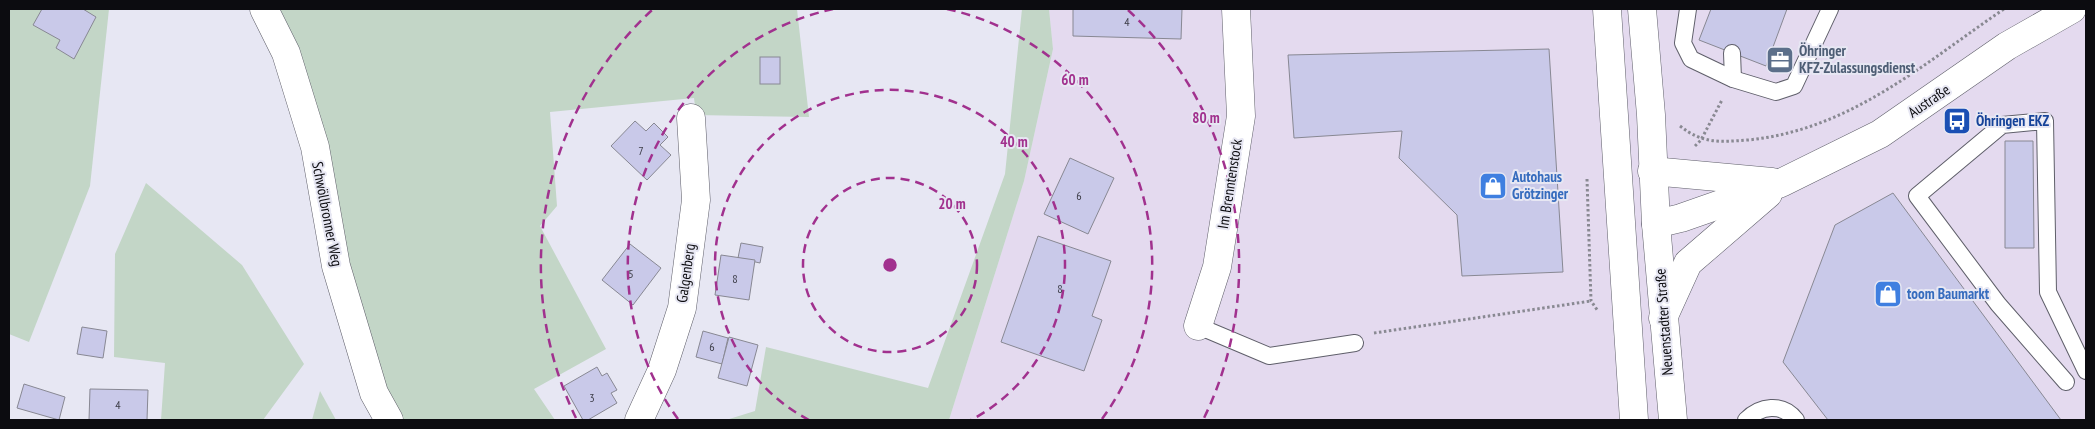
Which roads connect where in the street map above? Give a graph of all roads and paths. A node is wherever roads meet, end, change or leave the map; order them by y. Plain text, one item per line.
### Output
1 (264, 9) edge
2 (1236, 9) edge
3 (1606, 9) edge
4 (1642, 9) edge
5 (1688, 9) edge
6 (1830, 9) edge
7 (2004, 9) edge
8 (2072, 9) edge
9 (1732, 53) dead end
10 (1733, 79) junction
11 (691, 118) dead end
12 (1652, 171) junction
13 (1617, 174) junction
14 (1587, 178) dead end
15 (1781, 183) junction
16 (1656, 224) junction
17 (1622, 225) junction
18 (1663, 318) junction
19 (1198, 326) joint
20 (1355, 343) joint
21 (2086, 371) edge
22 (2066, 382) dead end
23 (389, 420) edge
24 (639, 420) edge
25 (1634, 420) edge
26 (1673, 420) edge
27 (1746, 420) edge
28 (1796, 420) edge

1 - 23 street, Schwöllbronner Weg
2 - 19 street, Im Brenntenstock
3 - 13 street
4 - 12 street, Neuenstadter Straße
5 - 10 lane
6 - 10 lane
7 - 10 path
8 - 15 street, Austraße
9 - 10 lane
11 - 24 street, Galgenberg
12 - 13 street
12 - 15 street
12 - 16 street, Neuenstadter Straße
13 - 17 street
14 - 20 path
15 - 16 street, Austraße
15 - 18 street, Austraße
16 - 17 street
16 - 18 street, Neuenstadter Straße
17 - 25 street
18 - 26 street, Neuenstadter Straße
19 - 20 lane
21 - 22 lane
27 - 28 lane

